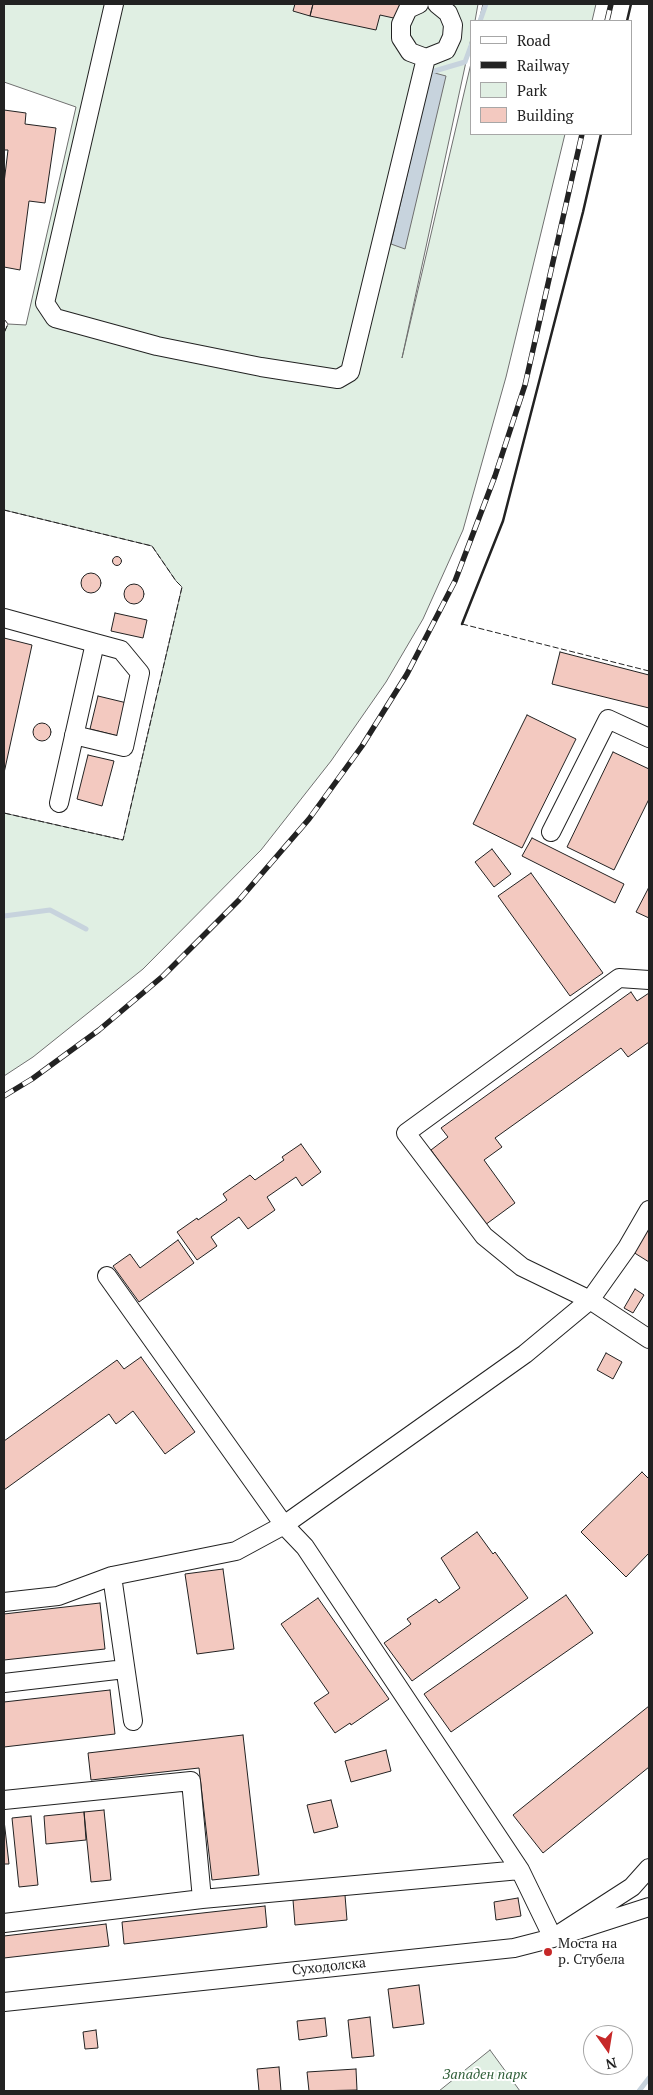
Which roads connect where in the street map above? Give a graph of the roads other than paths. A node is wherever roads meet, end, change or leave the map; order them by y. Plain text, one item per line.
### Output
1 (114, 4) edge
2 (419, 4) edge
3 (445, 7) edge
4 (426, 58) junction
5 (4, 618) edge
6 (95, 642) junction
7 (74, 735) junction
8 (649, 738) edge
9 (59, 803) dead end
10 (551, 832) dead end
11 (649, 980) edge
12 (649, 1210) edge
13 (107, 1276) dead end
14 (590, 1300) junction
15 (649, 1339) edge
16 (284, 1525) junction
17 (112, 1576) junction
18 (4, 1602) edge
19 (125, 1669) junction
20 (4, 1683) edge
21 (133, 1721) dead end
22 (4, 1800) edge
23 (649, 1868) edge
24 (520, 1870) junction
25 (202, 1899) junction
26 (649, 1907) edge
27 (4, 1923) edge
28 (553, 1938) junction
29 (4, 2002) edge

1 - 4 street
2 - 4 street
3 - 4 street
5 - 6 street
6 - 7 street
6 - 7 street
7 - 9 street
8 - 10 street
11 - 14 street
12 - 14 street
13 - 16 street
14 - 15 street
14 - 16 street
16 - 17 street
16 - 24 street
17 - 18 street
17 - 19 street
19 - 20 street
19 - 21 street
22 - 25 street
23 - 28 street
24 - 25 street
24 - 28 street
25 - 27 street
26 - 28 street, Суходолска
28 - 29 street, Суходолска

